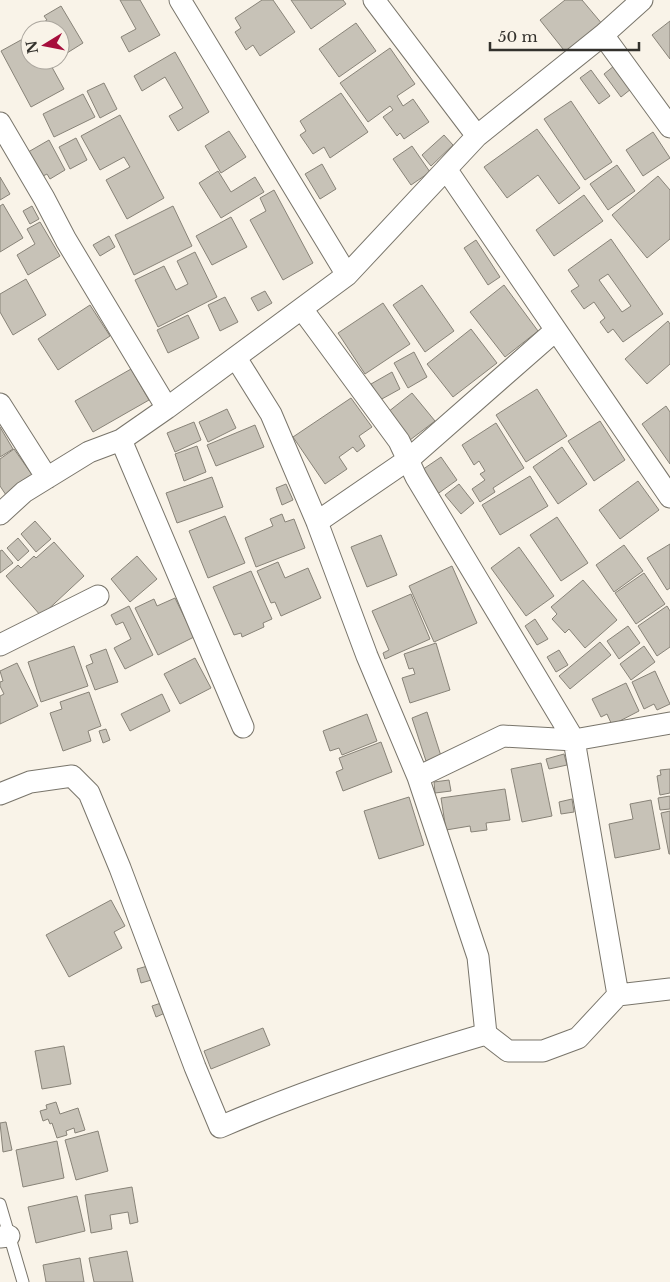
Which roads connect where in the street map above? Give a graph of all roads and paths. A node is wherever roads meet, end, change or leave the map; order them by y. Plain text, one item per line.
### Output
1 (180, 0) edge
2 (374, 0) edge
3 (642, 0) edge
4 (603, 35) junction
5 (0, 123) edge
6 (670, 127) edge
7 (477, 136) junction
8 (446, 169) junction
9 (347, 275) junction
10 (302, 309) junction
11 (556, 330) junction
12 (236, 358) junction
13 (0, 404) edge
14 (167, 408) junction
15 (121, 440) junction
16 (409, 459) junction
17 (47, 478) junction
18 (670, 497) edge
19 (0, 514) edge
20 (317, 522) junction
21 (98, 596) dead end
22 (0, 645) edge
23 (670, 723) edge
24 (243, 727) dead end
25 (574, 740) junction
26 (418, 777) junction
27 (0, 794) edge
28 (670, 989) edge
29 (618, 995) junction
30 (486, 1034) junction
31 (0, 1204) edge
32 (4, 1236) edge
33 (23, 1282) edge

1 - 9 street
2 - 7 street
3 - 4 street
4 - 6 street
4 - 7 street
5 - 14 street
7 - 8 street
8 - 9 street
8 - 11 street
9 - 10 street
10 - 12 street
10 - 16 street
11 - 16 street
11 - 18 street
12 - 14 street
12 - 20 street
13 - 17 street
14 - 15 street
15 - 17 street
15 - 24 street
16 - 20 street
16 - 25 street
17 - 19 street
20 - 26 street
21 - 22 street
23 - 25 street
25 - 26 street
25 - 29 street
26 - 30 street
27 - 30 street
28 - 29 street
29 - 30 street
31 - 32 lane
32 - 33 lane

